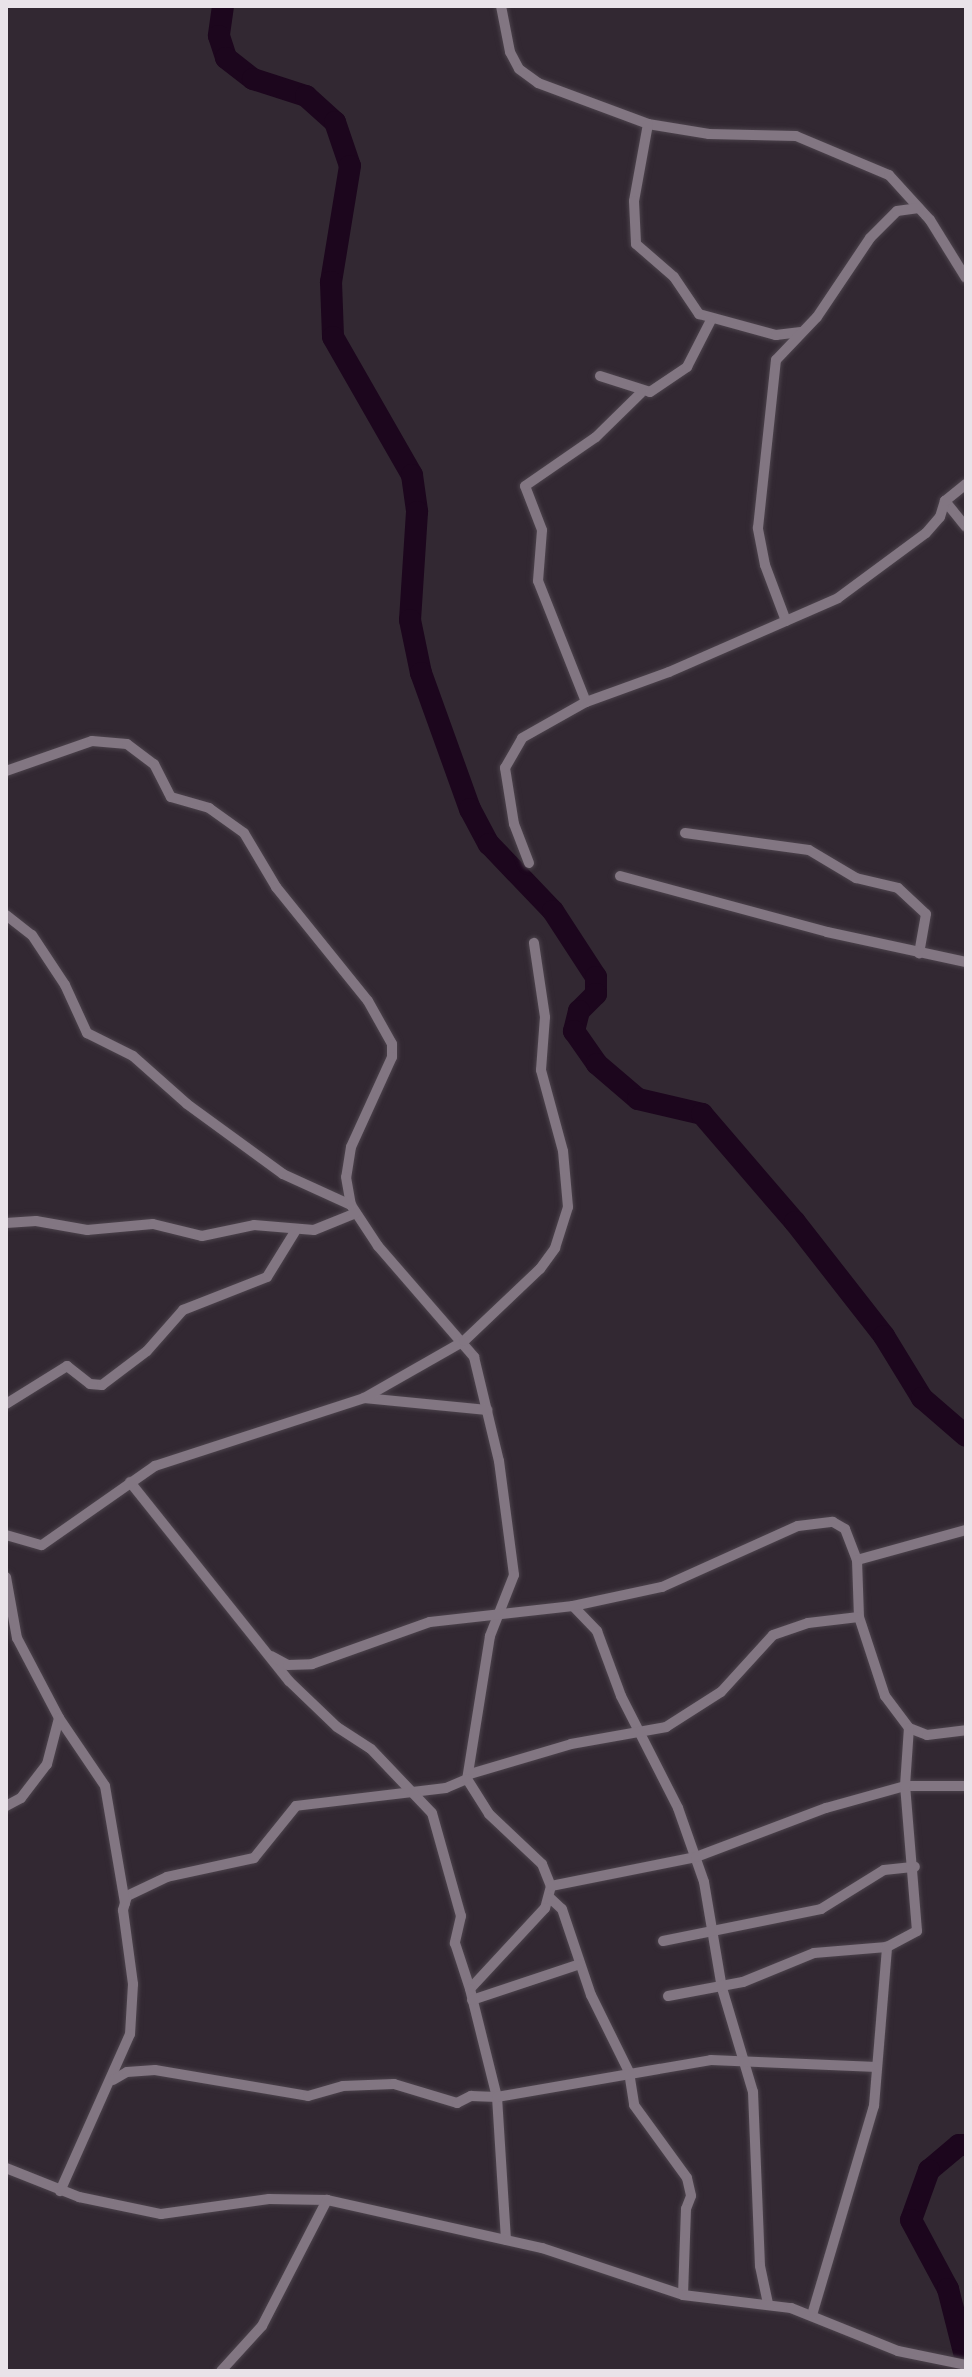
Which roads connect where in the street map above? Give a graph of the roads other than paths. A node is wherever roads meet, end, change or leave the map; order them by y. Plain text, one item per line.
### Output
1 (501, 6) edge
2 (648, 124) junction
3 (921, 209) junction
4 (966, 278) edge
5 (711, 320) junction
6 (803, 331) junction
7 (600, 376) dead end
8 (641, 393) junction
9 (966, 484) edge
10 (945, 501) junction
11 (966, 527) edge
12 (786, 621) junction
13 (586, 702) junction
14 (6, 771) edge
15 (685, 833) dead end
16 (529, 863) dead end
17 (620, 876) dead end
18 (6, 915) edge
19 (534, 943) dead end
20 (919, 953) junction
21 (966, 962) edge
22 (353, 1209) junction
23 (6, 1223) edge
24 (296, 1230) junction
25 (464, 1341) junction
26 (364, 1398) junction
27 (6, 1404) edge
28 (487, 1410) junction
29 (130, 1482) junction
30 (966, 1530) edge
31 (6, 1535) edge
32 (857, 1560) junction
33 (6, 1577) edge
34 (573, 1606) junction
35 (503, 1612) junction
36 (859, 1617) junction
37 (271, 1656) junction
38 (59, 1718) junction
39 (909, 1728) junction
40 (966, 1730) edge
41 (641, 1734) junction
42 (468, 1777) junction
43 (905, 1786) junction
44 (966, 1786) edge
45 (412, 1792) junction
46 (6, 1806) edge
47 (696, 1857) junction
48 (915, 1867) junction
49 (551, 1886) junction
50 (550, 1898) junction
51 (125, 1903) junction
52 (715, 1932) junction
53 (663, 1941) dead end
54 (887, 1947) junction
55 (580, 1964) junction
56 (722, 1988) junction
57 (471, 1994) junction
58 (668, 1996) dead end
59 (742, 2058) junction
60 (877, 2067) junction
61 (629, 2072) junction
62 (113, 2080) junction
63 (497, 2097) junction
64 (6, 2168) edge
65 (60, 2191) junction
66 (327, 2200) junction
67 (506, 2240) junction
68 (683, 2295) junction
69 (768, 2304) junction
70 (812, 2315) junction
71 (966, 2365) edge
72 (221, 2371) edge

1 - 2 street
2 - 3 street
2 - 5 street
3 - 4 street
3 - 6 street
5 - 6 street
5 - 8 street
6 - 12 street
7 - 8 street
8 - 13 street
9 - 10 street
10 - 11 street
10 - 12 street
12 - 13 street
13 - 16 street
14 - 22 street
15 - 20 street
17 - 20 street
18 - 22 street
19 - 25 street
20 - 21 street
22 - 24 street
22 - 25 street
23 - 24 street
24 - 27 street
25 - 26 street
25 - 28 street
26 - 28 street
26 - 29 street
28 - 35 street
29 - 31 street
29 - 37 street
30 - 32 street
32 - 34 street
32 - 36 street
33 - 38 street
34 - 35 street
34 - 41 street
35 - 37 street
35 - 42 street
36 - 39 street
36 - 41 street
37 - 45 street
38 - 46 street
38 - 51 street
39 - 40 street
39 - 43 street
41 - 42 street
41 - 47 street
42 - 45 street
42 - 49 street
43 - 44 street
43 - 47 street
43 - 48 street
45 - 51 street
45 - 57 street
47 - 49 street
47 - 52 street
48 - 52 street
48 - 54 street
49 - 50 street
50 - 55 street
50 - 57 street
51 - 62 street
52 - 53 street
52 - 56 street
54 - 56 street
54 - 60 street
55 - 57 street
55 - 61 street
56 - 58 street
56 - 59 street
57 - 63 street
59 - 60 street
59 - 61 street
59 - 69 street
60 - 70 street
61 - 63 street
61 - 68 street
62 - 63 street
62 - 65 street
63 - 67 street
64 - 65 street
65 - 66 street
66 - 67 street
66 - 72 street
67 - 68 street
68 - 69 street
69 - 70 street
70 - 71 street

